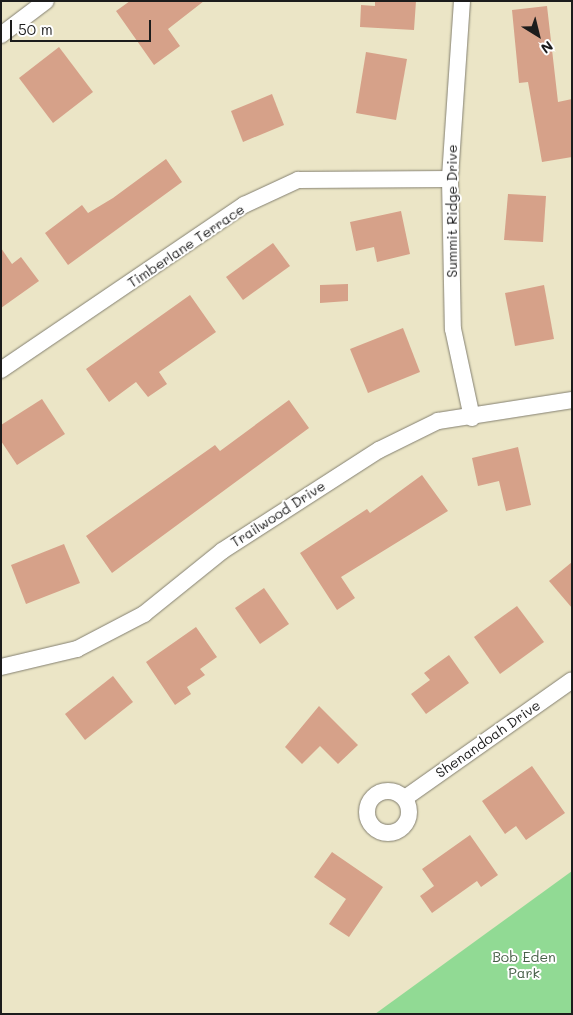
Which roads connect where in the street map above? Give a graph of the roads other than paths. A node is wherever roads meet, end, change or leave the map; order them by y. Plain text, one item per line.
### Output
1 (46, 1) edge
2 (462, 1) edge
3 (1, 35) edge
4 (450, 179) junction
5 (1, 370) edge
6 (572, 400) edge
7 (472, 418) junction
8 (1, 667) edge
9 (572, 680) edge
10 (405, 798) dead end

1 - 3 street
2 - 4 street, Summit Ridge Drive
4 - 5 street, Timberlane Terrace
4 - 7 street, Summit Ridge Drive
6 - 7 street, Trailwood Drive
7 - 8 street, Trailwood Drive
9 - 10 street, Shenandoah Drive

